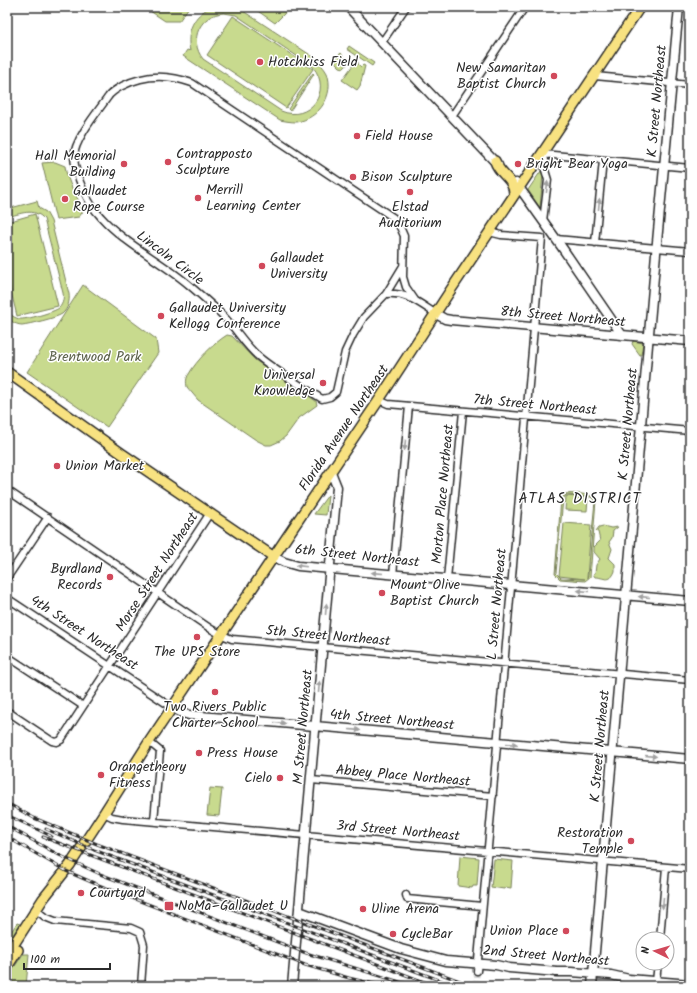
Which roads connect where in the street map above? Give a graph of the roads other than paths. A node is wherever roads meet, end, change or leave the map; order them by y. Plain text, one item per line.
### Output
1 (348, 7) edge
2 (406, 7) edge
3 (525, 7) edge
4 (640, 7) edge
5 (679, 7) edge
6 (382, 42) junction
7 (594, 76) junction
8 (672, 83) junction
9 (690, 85) edge
10 (452, 116) junction
11 (543, 154) junction
12 (603, 160) junction
13 (495, 161) joint
14 (664, 166) junction
15 (690, 168) edge
16 (517, 191) junction
17 (543, 221) junction
18 (489, 232) junction
19 (556, 239) junction
20 (595, 243) junction
21 (656, 248) junction
22 (690, 251) edge
23 (403, 266) junction
24 (386, 294) junction
25 (415, 300) junction
26 (436, 314) junction
27 (534, 327) junction
28 (622, 335) junction
29 (649, 337) junction
30 (690, 341) edge
31 (7, 372) edge
32 (379, 400) junction
33 (409, 406) junction
34 (463, 411) junction
35 (526, 416) junction
36 (641, 426) junction
37 (690, 431) edge
38 (331, 472) junction
39 (7, 490) edge
40 (210, 513) junction
41 (48, 517) junction
42 (274, 557) junction
43 (330, 569) junction
44 (394, 575) junction
45 (7, 578) edge
46 (448, 579) junction
47 (511, 585) junction
48 (158, 592) junction
49 (626, 595) junction
50 (7, 598) edge
51 (690, 601) edge
52 (222, 635) junction
53 (323, 648) junction
54 (7, 656) edge
55 (504, 664) junction
56 (110, 665) junction
57 (619, 674) junction
58 (690, 680) edge
59 (83, 706) junction
60 (173, 708) junction
61 (7, 711) edge
62 (316, 726) junction
63 (149, 742) junction
64 (498, 742) junction
65 (613, 752) junction
66 (690, 759) edge
67 (311, 780) junction
68 (493, 796) junction
69 (104, 813) junction
70 (154, 821) junction
71 (306, 835) junction
72 (487, 851) junction
73 (603, 861) junction
74 (666, 867) junction
75 (690, 869) edge
76 (406, 895) dead end
77 (482, 906) junction
78 (299, 911) junction
79 (38, 912) junction
80 (661, 931) edge
81 (7, 955) edge
82 (7, 967) edge
83 (477, 967) junction
84 (657, 971) edge
85 (593, 974) junction
86 (656, 981) junction
87 (690, 984) edge
88 (141, 986) edge
89 (292, 986) edge
90 (592, 986) edge

1 - 6 main road
2 - 6 street
3 - 10 street
4 - 7 main road, Florida Avenue Northeast
5 - 8 main road, K Street Northeast
6 - 10 main road
7 - 8 street
7 - 11 main road, Florida Avenue Northeast
8 - 9 street
8 - 14 main road, K Street Northeast
10 - 13 main road
11 - 12 street
11 - 16 main road, Florida Avenue Northeast
17 -> 11 street
12 - 14 street
20 -> 12 street
13 - 16 main road
14 - 15 street
14 - 21 main road, K Street Northeast
16 - 17 main road
16 - 18 main road, Florida Avenue Northeast
17 - 19 main road
18 - 26 main road, Florida Avenue Northeast
18 - 27 street, L Street Northeast
19 - 20 street
19 - 28 main road
20 - 21 street
21 - 22 street
21 - 29 main road, K Street Northeast
23 - 24 street, Lincoln Circle
23 - 24 street, Lincoln Circle
23 - 25 street, Lincoln Circle
24 - 25 street, Lincoln Circle
25 - 26 street, Lincoln Circle
26 - 27 main road, 8th Street Northeast
26 - 32 main road, Florida Avenue Northeast
27 - 28 main road, 8th Street Northeast
27 - 35 street, L Street Northeast
28 - 29 main road, 8th Street Northeast
29 - 30 main road, 8th Street Northeast
29 - 36 main road, K Street Northeast
31 - 40 main road, 6th Street Northeast
32 - 33 street, 7th Street Northeast
32 - 38 main road, Florida Avenue Northeast
33 - 34 street, 7th Street Northeast
33 -> 44 street
34 - 35 street, 7th Street Northeast
34 - 46 street, Morton Place Northeast
35 - 36 street, 7th Street Northeast
35 - 47 street, L Street Northeast
36 - 37 street, 7th Street Northeast
36 - 49 main road, K Street Northeast
38 - 42 main road, Florida Avenue Northeast
38 - 43 main road, M Street Northeast
39 - 41 street, 5th Street Northeast
40 - 42 main road, 6th Street Northeast
40 - 48 street, Morse Street Northeast
41 - 45 street
41 - 48 street, 5th Street Northeast
43 -> 42 main road, 6th Street Northeast
42 - 52 main road, Florida Avenue Northeast
44 -> 43 main road, 6th Street Northeast
53 -> 43 main road, M Street Northeast
44 - 46 main road, 6th Street Northeast
46 - 47 main road, 6th Street Northeast
49 -> 47 main road, 6th Street Northeast
47 - 55 street, L Street Northeast
48 - 52 street, 5th Street Northeast
48 - 56 street, Morse Street Northeast
51 -> 49 main road, 6th Street Northeast
49 - 57 main road, K Street Northeast
50 - 56 street, 4th Street Northeast
52 - 53 street, 5th Street Northeast
52 - 60 main road, Florida Avenue Northeast
53 - 55 street, 5th Street Northeast
62 -> 53 main road, M Street Northeast
54 - 59 street
55 - 57 street, 5th Street Northeast
55 - 64 street, L Street Northeast
56 - 59 street, Morse Street Northeast
56 - 60 street, 4th Street Northeast
57 - 58 street, 5th Street Northeast
57 - 65 main road, K Street Northeast
59 - 61 street, Morse Street Northeast
60 -> 62 main road, 4th Street Northeast
60 - 63 main road, Florida Avenue Northeast
62 -> 64 main road, 4th Street Northeast
62 - 67 main road, M Street Northeast
63 - 69 main road, Florida Avenue Northeast
63 - 70 street
64 -> 65 main road, 4th Street Northeast
64 - 68 street, L Street Northeast
65 -> 66 main road, 4th Street Northeast
65 - 73 main road, K Street Northeast
67 - 68 street, Abbey Place Northeast
67 - 71 main road, M Street Northeast
68 - 72 street, L Street Northeast
69 - 70 street, 3rd Street Northeast
69 - 79 main road, Florida Avenue Northeast
70 - 71 street, 3rd Street Northeast
71 - 72 street, 3rd Street Northeast
71 - 78 main road, M Street Northeast
72 - 73 street, 3rd Street Northeast
72 - 77 street, L Street Northeast
73 - 74 street, 3rd Street Northeast
73 - 85 main road, K Street Northeast
74 - 75 street, 3rd Street Northeast
74 -> 80 street
76 - 77 street
77 - 83 street, L Street Northeast
78 - 83 main road, 2nd Street Northeast
78 - 89 main road, M Street Northeast
79 - 81 main road, Florida Avenue Northeast
79 - 82 main road, Florida Avenue Northeast
79 - 88 street
83 - 85 main road, 2nd Street Northeast
84 - 86 street
85 - 86 main road, 2nd Street Northeast
85 - 90 main road, K Street Northeast
86 - 87 main road, 2nd Street Northeast

